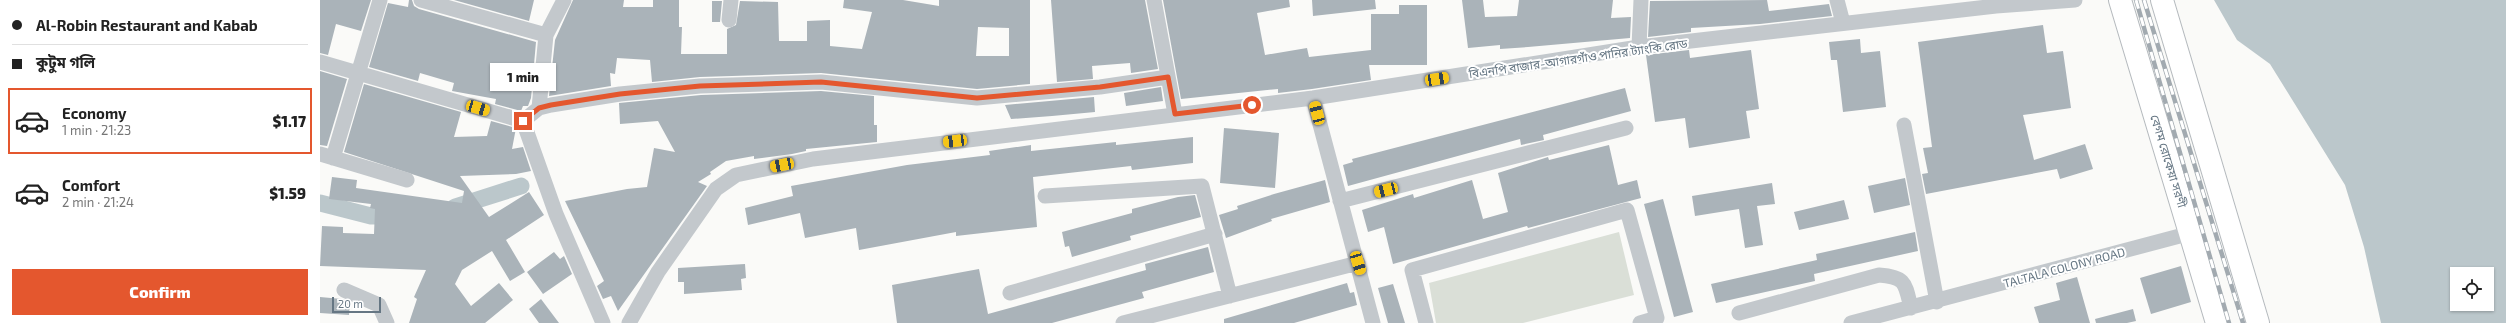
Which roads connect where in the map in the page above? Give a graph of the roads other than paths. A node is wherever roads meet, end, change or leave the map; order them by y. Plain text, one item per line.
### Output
1 (380, 0) edge
2 (421, 0) edge
3 (564, 0) edge
4 (731, 0) edge
5 (1154, 0) edge
6 (1641, 0) edge
7 (1837, 0) edge
8 (2075, 0) edge
9 (2120, 0) edge
10 (2162, 0) edge
11 (729, 20) dead end
12 (1843, 23) junction
13 (546, 35) junction
14 (1639, 47) junction
15 (320, 62) edge
16 (358, 72) junction
17 (1168, 77) junction
18 (1313, 98) junction
19 (539, 108) junction
20 (1175, 114) junction
21 (523, 121) junction
22 (1904, 125) dead end
23 (1626, 128) dead end
24 (326, 156) edge
25 (407, 180) dead end
26 (1045, 196) dead end
27 (1340, 201) junction
28 (2191, 233) junction
29 (1215, 234) junction
30 (1358, 263) junction
31 (344, 290) dead end
32 (1010, 293) dead end
33 (1230, 296) junction
34 (1937, 302) junction
35 (1911, 308) junction
36 (1739, 313) dead end
37 (388, 323) edge
38 (603, 323) edge
39 (629, 323) edge
40 (1123, 323) edge
41 (1373, 323) edge
42 (1426, 323) edge
43 (1640, 323) edge
44 (1851, 323) edge
45 (2217, 323) edge
46 (2258, 323) edge

1 - 16 street
2 - 13 street
3 - 13 street
4 - 11 street
5 - 17 street
6 - 14 street
7 - 12 street
8 - 12 street, বিএনপি বাজার-আগারগাঁও পানির ট্যাংকি রোড
9 - 28 main road, বেগম রোকেয়া সরণী
10 - 46 main road
12 - 14 street, বিএনপি বাজার-আগারগাঁও পানির ট্যাংকি রোড
13 - 19 street
14 - 18 street, বিএনপি বাজার-আগারগাঁও পানির ট্যাংকি রোড
15 - 16 street
16 - 21 street
16 - 24 street
17 - 19 street
17 - 20 street
18 - 20 street, বিএনপি বাজার-আগারগাঁও পানির ট্যাংকি রোড
18 - 27 street
19 - 21 street
20 - 39 street, বিএনপি বাজার-আগারগাঁও পানির ট্যাংকি রোড
21 - 38 street
22 - 34 street
23 - 27 street
24 - 25 street
26 - 29 street
27 - 30 street
28 - 34 street, TALTALA COLONY ROAD
28 - 45 main road, বেগম রোকেয়া সরণী
29 - 32 street
29 - 33 street
30 - 33 street
30 - 41 street
31 - 37 street
33 - 40 street
34 - 35 street, TALTALA COLONY ROAD
35 - 36 street
35 - 44 street, TALTALA COLONY ROAD
42 - 43 street

